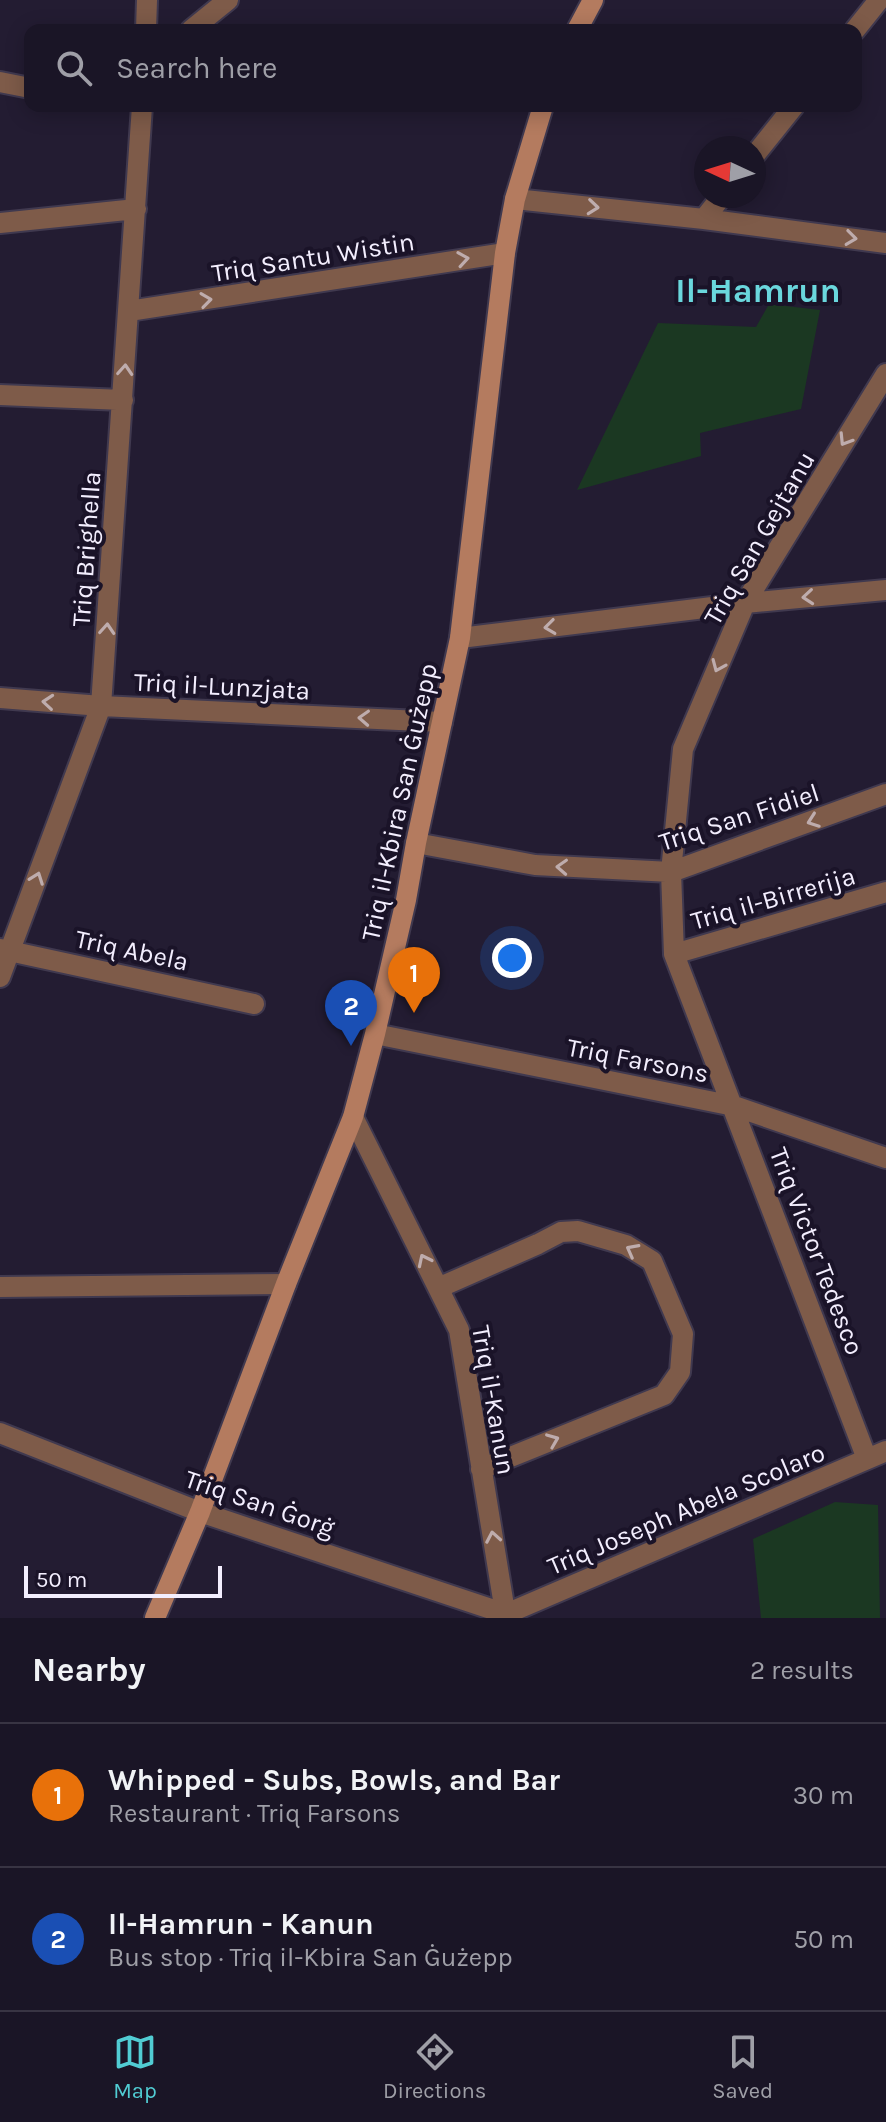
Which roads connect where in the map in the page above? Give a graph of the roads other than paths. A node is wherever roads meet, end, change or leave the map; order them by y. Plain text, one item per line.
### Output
1 (147, 0) edge
2 (228, 0) edge
3 (593, 0) edge
4 (879, 0) edge
5 (146, 24) edge
6 (198, 24) edge
7 (580, 24) edge
8 (860, 24) edge
9 (0, 82) edge
10 (24, 87) edge
11 (141, 112) edge
12 (541, 112) edge
13 (789, 112) edge
14 (766, 141) edge
15 (515, 199) junction
16 (713, 208) edge
17 (136, 209) junction
18 (704, 219) junction
19 (0, 223) edge
20 (886, 243) edge
21 (505, 253) junction
22 (129, 311) junction
23 (886, 374) edge
24 (0, 395) edge
25 (123, 400) junction
26 (886, 590) edge
27 (745, 603) junction
28 (460, 638) junction
29 (0, 698) edge
30 (101, 706) junction
31 (442, 722) junction
32 (886, 794) edge
33 (416, 843) junction
34 (671, 872) junction
35 (886, 892) edge
36 (5, 950) edge
37 (674, 954) junction
38 (0, 977) edge
39 (254, 1004) dead end
40 (375, 1034) junction
41 (734, 1106) junction
42 (353, 1117) junction
43 (886, 1158) edge
44 (286, 1284) junction
45 (0, 1287) edge
46 (438, 1288) junction
47 (0, 1433) edge
48 (877, 1455) edge
49 (481, 1469) junction
50 (200, 1512) junction
51 (506, 1616) edge
52 (155, 1618) edge

1 - 5 street
2 - 6 street
3 - 7 main road
4 - 8 street
9 - 10 street
11 - 17 street, Triq Brighella
12 - 15 main road, Triq il-Kbira San Ġużepp
13 - 14 street
15 -> 18 street
15 - 21 main road, Triq il-Kbira San Ġużepp
16 - 18 street
17 - 19 street
17 - 22 street, Triq Brighella
18 -> 20 street
22 -> 21 street, Triq Santu Wistin
21 - 28 main road, Triq il-Kbira San Ġużepp
25 -> 22 street, Triq Brighella
23 -> 27 street, Triq San Gejtanu
24 - 25 street
30 -> 25 street, Triq Brighella
26 -> 27 street
27 -> 28 street
27 -> 34 street, Triq San Gejtanu
28 - 31 main road, Triq il-Kbira San Ġużepp
30 -> 29 street, Triq il-Lunzjata
31 -> 30 street, Triq il-Lunzjata
36 -> 30 street, Triq Brighella
31 - 33 main road, Triq il-Kbira San Ġużepp
32 -> 34 street, Triq San Fidiel
34 -> 33 street, Triq San Fidiel
33 - 40 main road, Triq il-Kbira San Ġużepp
34 - 37 street, Triq San Gejtanu
35 - 37 street, Triq il-Birrerija
36 - 38 street, Triq Brighella
36 - 39 street, Triq Abela
37 - 41 street, Triq San Gejtanu
40 - 41 street, Triq Farsons
40 - 42 main road, Triq il-Kbira San Ġużepp
41 - 43 street, Triq Farsons
41 - 48 street, Triq Victor Tedesco
42 - 44 main road, Triq il-Kbira San Ġużepp
46 -> 42 street, Triq il-Kanun
44 - 45 street
44 - 50 main road, Triq il-Kbira San Ġużepp
46 - 49 street, Triq il-Kanun
49 -> 46 street
47 - 50 street, Triq San Ġorġ
48 - 51 street, Triq Joseph Abela Scolaro
51 -> 49 street, Triq il-Kanun
50 - 51 street, Triq San Ġorġ
50 - 52 main road, Triq il-Kbira San Ġużepp

